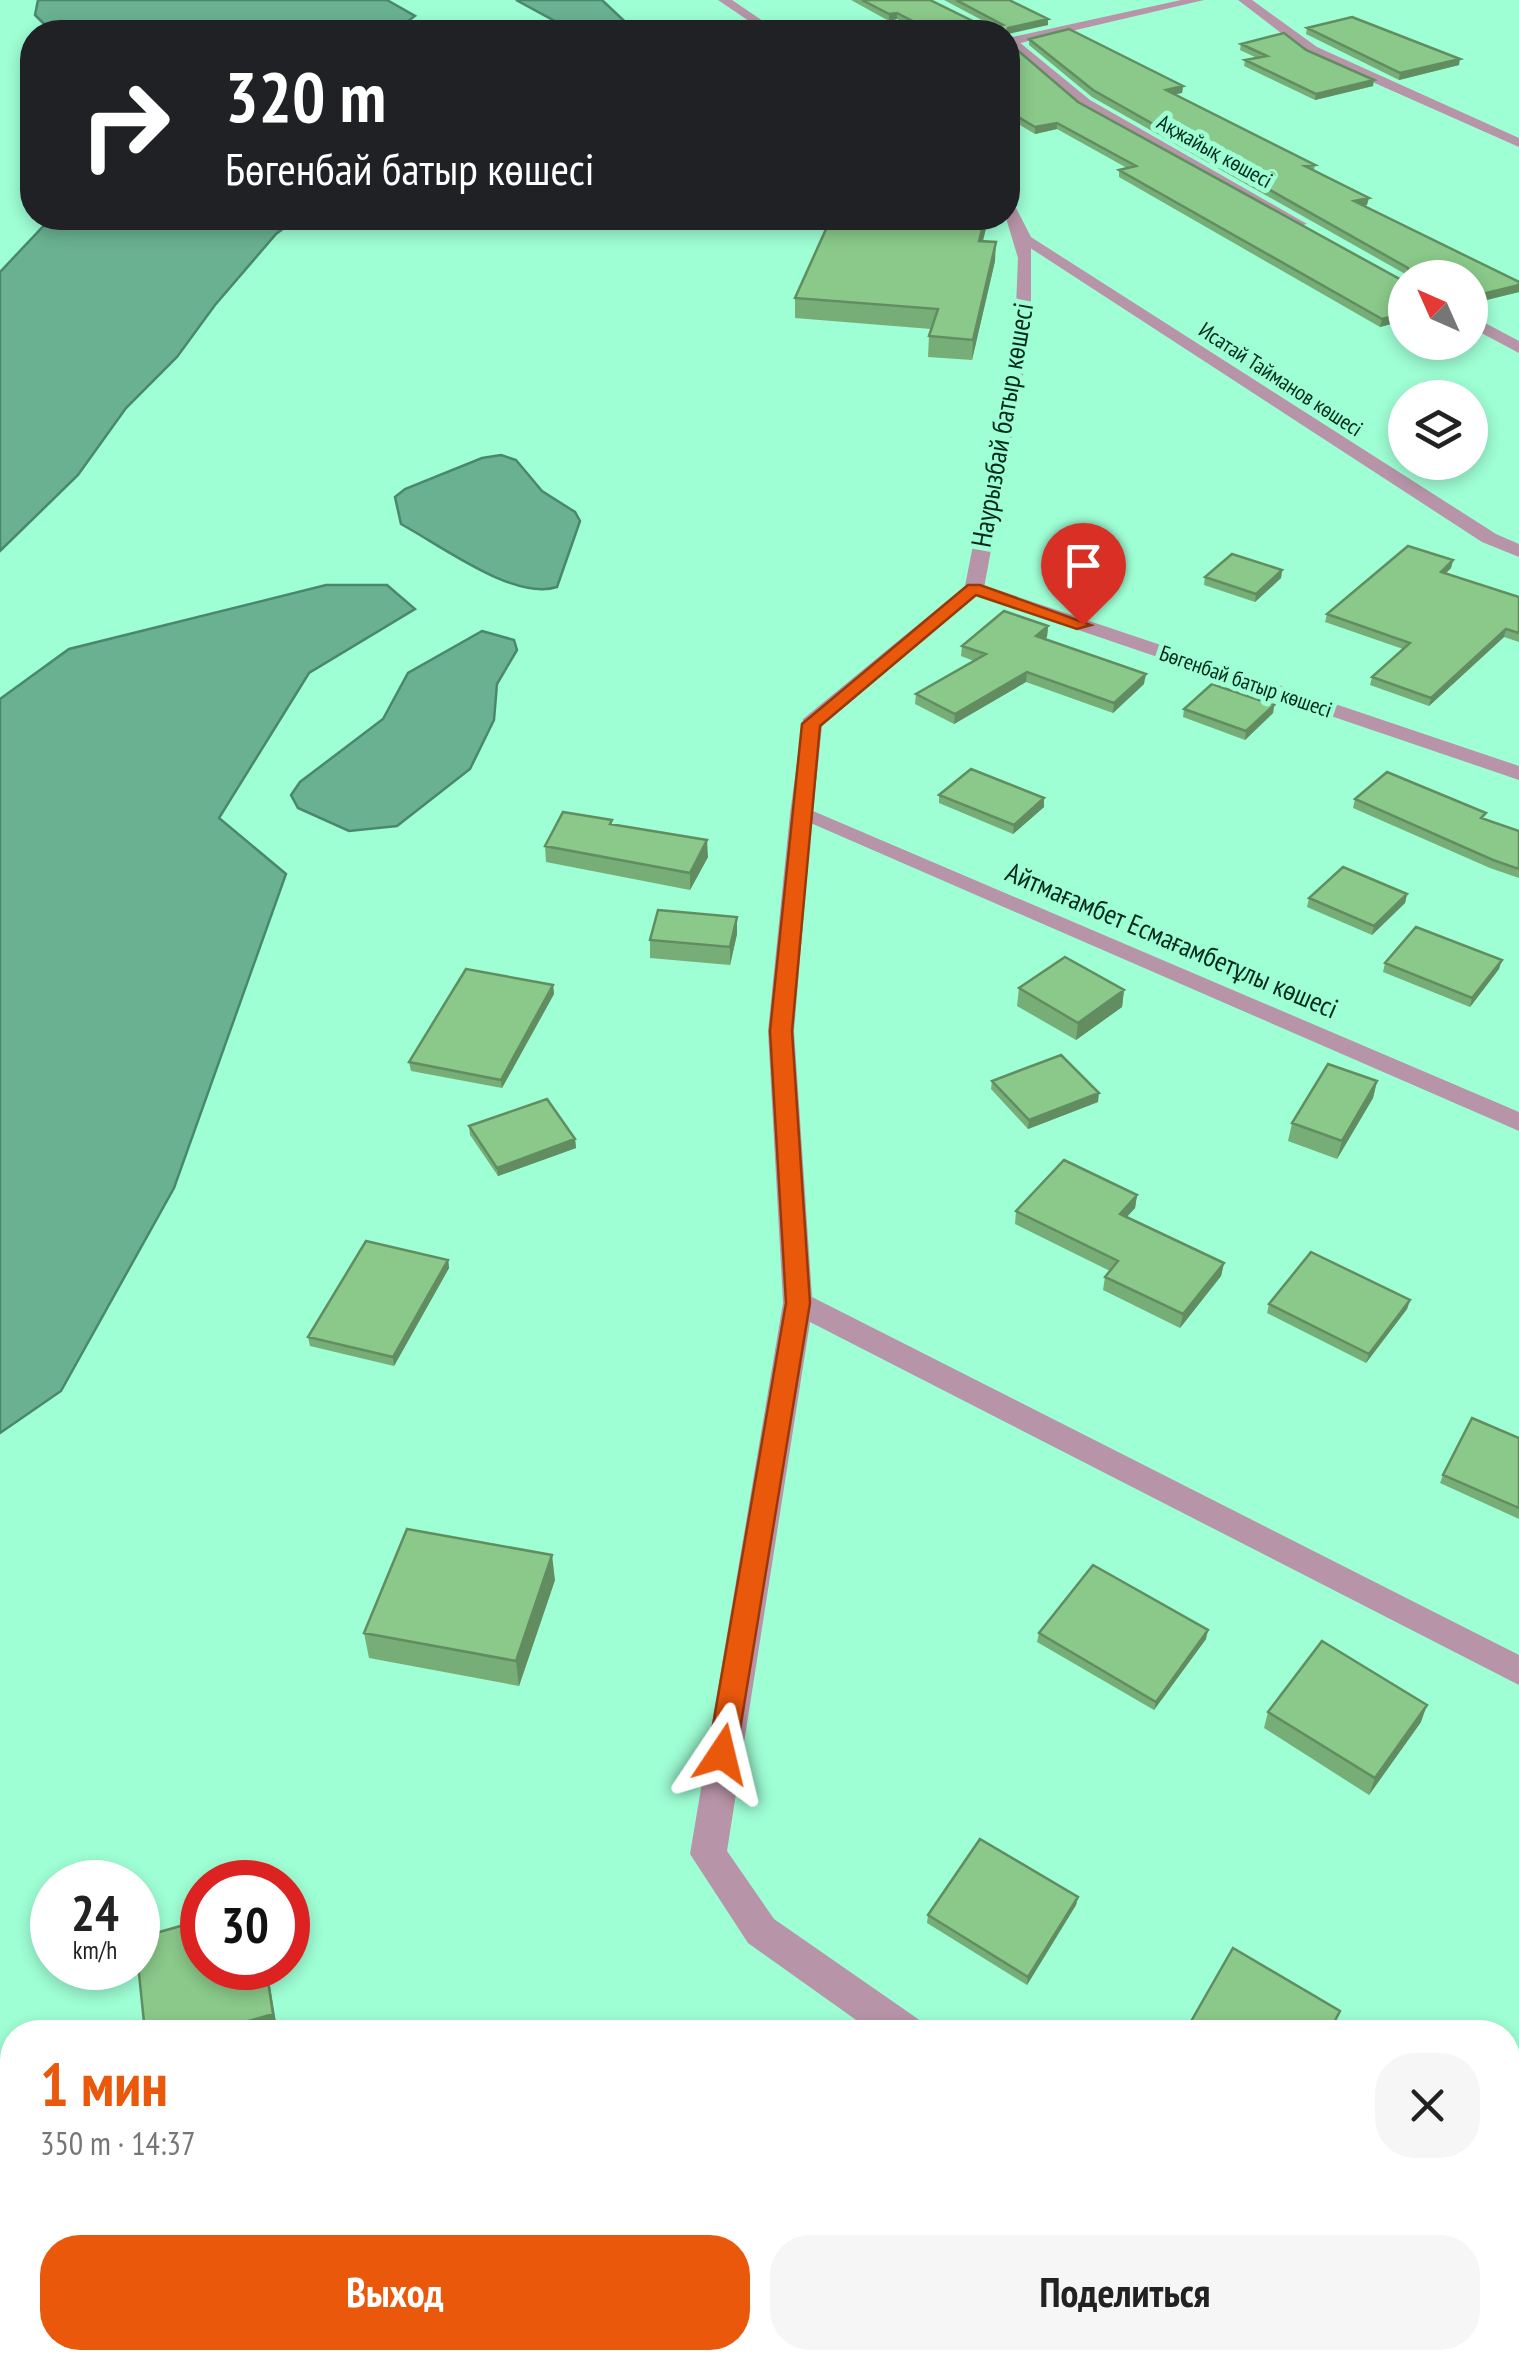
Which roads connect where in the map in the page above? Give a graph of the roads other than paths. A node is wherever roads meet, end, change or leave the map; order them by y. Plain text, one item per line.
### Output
1 (724, 0) edge
2 (1198, 0) edge
3 (1244, 0) edge
4 (755, 20) edge
5 (1020, 40) edge
6 (1020, 50) edge
7 (1519, 143) edge
8 (1019, 230) edge
9 (1321, 236) edge
10 (1022, 237) junction
11 (1488, 330) edge
12 (1519, 348) edge
13 (1519, 551) edge
14 (974, 588) junction
15 (1519, 773) edge
16 (800, 814) junction
17 (1519, 1122) edge
18 (798, 1303) junction
19 (1519, 1671) edge
20 (887, 2020) edge

1 - 4 street
2 - 5 street
3 - 7 street
6 - 9 street, Ақжайық көшесі
8 - 10 street, Наурызбай батыр көшесі
10 - 13 street, Исатай Тайманов көшесі
10 - 14 street, Наурызбай батыр көшесі
11 - 12 street
14 - 15 street, Бөгенбай батыр көшесі
14 - 16 street
16 - 17 street, Айтмағамбет Есмағамбетұлы көшесі
16 - 18 street
18 - 19 street
18 - 20 street

